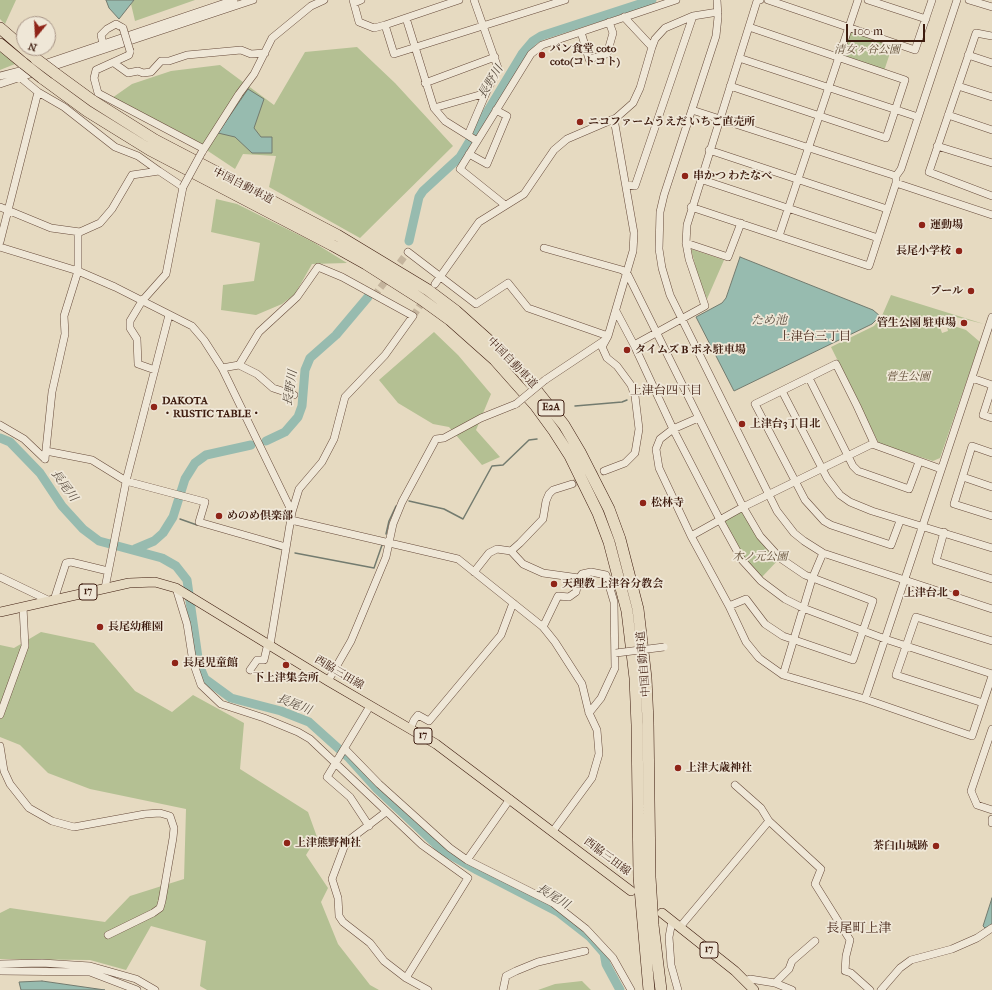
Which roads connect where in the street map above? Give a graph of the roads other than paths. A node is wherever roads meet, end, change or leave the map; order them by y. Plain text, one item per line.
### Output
1 (234, 0) edge
2 (252, 0) edge
3 (324, 0) edge
4 (361, 0) edge
5 (459, 0) edge
6 (474, 0) edge
7 (565, 0) edge
8 (676, 0) edge
9 (760, 0) edge
10 (768, 0) edge
11 (858, 0) edge
12 (868, 0) edge
13 (932, 0) edge
14 (957, 0) edge
15 (969, 0) edge
16 (353, 1) edge
17 (717, 6) edge
18 (992, 8) edge
19 (692, 16) junction
20 (624, 17) junction
21 (406, 18) junction
22 (926, 19) junction
23 (609, 22) junction
24 (385, 25) junction
25 (483, 25) junction
26 (749, 27) junction
27 (848, 27) junction
28 (0, 28) edge
29 (581, 32) junction
30 (992, 36) edge
31 (0, 44) edge
32 (103, 44) junction
33 (652, 47) junction
34 (415, 48) junction
35 (265, 53) junction
36 (968, 55) junction
37 (495, 57) junction
38 (839, 57) junction
39 (739, 58) junction
40 (114, 63) junction
41 (992, 63) edge
42 (0, 76) edge
43 (21, 78) junction
44 (425, 83) junction
45 (0, 84) edge
46 (730, 86) junction
47 (958, 86) junction
48 (829, 87) junction
49 (38, 92) junction
50 (486, 92) junction
51 (992, 97) edge
52 (434, 108) junction
53 (496, 110) junction
54 (692, 110) junction
55 (896, 110) junction
56 (948, 115) junction
57 (819, 116) junction
58 (918, 117) junction
59 (614, 119) junction
60 (720, 119) junction
61 (992, 130) edge
62 (468, 135) junction
63 (477, 141) junction
64 (938, 146) junction
65 (808, 148) junction
66 (710, 150) junction
67 (203, 151) junction
68 (469, 154) junction
69 (992, 163) edge
70 (159, 171) junction
71 (700, 179) junction
72 (896, 179) junction
73 (798, 180) junction
74 (626, 185) junction
75 (183, 186) junction
76 (992, 196) edge
77 (505, 205) junction
78 (0, 207) edge
79 (691, 207) junction
80 (789, 208) junction
81 (887, 209) junction
82 (8, 210) junction
83 (992, 215) edge
84 (741, 224) junction
85 (78, 232) junction
86 (779, 236) junction
87 (878, 238) junction
88 (0, 242) edge
89 (686, 243) junction
90 (0, 247) edge
91 (544, 248) dead end
92 (408, 252) dead end
93 (78, 272) junction
94 (627, 273) junction
95 (438, 281) junction
96 (142, 302) junction
97 (616, 311) junction
98 (169, 315) junction
99 (682, 318) junction
100 (992, 319) edge
101 (656, 332) junction
102 (608, 337) junction
103 (634, 345) junction
104 (239, 365) junction
105 (222, 368) junction
106 (155, 370) junction
107 (809, 378) junction
108 (972, 378) junction
109 (992, 386) edge
110 (782, 391) junction
111 (294, 395) dead end
112 (698, 418) junction
113 (992, 418) edge
114 (0, 425) edge
115 (674, 429) junction
116 (872, 444) junction
117 (46, 451) junction
118 (992, 453) edge
119 (848, 456) junction
120 (919, 462) junction
121 (822, 469) junction
122 (942, 469) junction
123 (604, 472) tunnel mouth
124 (963, 477) junction
125 (126, 481) junction
126 (795, 482) junction
127 (572, 484) tunnel mouth
128 (992, 487) edge
129 (770, 494) junction
130 (743, 507) junction
131 (292, 512) junction
132 (992, 516) edge
133 (291, 520) junction
134 (720, 520) junction
135 (900, 521) junction
136 (922, 528) junction
137 (944, 532) junction
138 (691, 536) junction
139 (389, 542) junction
140 (286, 547) junction
141 (992, 548) edge
142 (511, 551) junction
143 (823, 553) junction
144 (108, 571) junction
145 (474, 572) junction
146 (0, 577) edge
147 (579, 578) junction
148 (812, 579) junction
149 (992, 579) edge
150 (904, 580) junction
151 (105, 588) junction
152 (176, 588) junction
153 (52, 600) junction
154 (513, 603) junction
155 (729, 606) junction
156 (23, 607) junction
157 (803, 608) junction
158 (992, 609) edge
159 (0, 612) edge
160 (543, 627) junction
161 (863, 630) junction
162 (794, 639) junction
163 (885, 639) junction
164 (992, 641) edge
165 (269, 644) junction
166 (906, 646) junction
167 (664, 647) dead end
168 (616, 653) junction
169 (250, 670) dead end
170 (783, 675) junction
171 (992, 675) edge
172 (328, 681) junction
173 (864, 700) junction
174 (983, 703) junction
175 (370, 706) junction
176 (589, 713) junction
177 (0, 715) edge
178 (410, 728) junction
179 (992, 730) edge
180 (0, 746) edge
181 (345, 749) junction
182 (337, 763) junction
183 (735, 785) dead end
184 (510, 799) junction
185 (992, 810) edge
186 (386, 812) junction
187 (992, 819) edge
188 (769, 821) junction
189 (992, 823) edge
190 (369, 826) junction
191 (552, 831) junction
192 (468, 860) junction
193 (631, 891) dead end
194 (662, 913) dead end
195 (672, 921) junction
196 (680, 927) junction
197 (992, 928) edge
198 (108, 935) dead end
199 (815, 941) dead end
200 (585, 951) dead end
201 (0, 964) edge
202 (0, 971) edge
203 (406, 978) junction
204 (745, 981) junction
205 (775, 982) junction
206 (137, 990) edge
207 (155, 990) edge
208 (428, 990) edge
209 (503, 990) edge
210 (631, 990) edge
211 (650, 990) edge
212 (661, 990) edge
213 (678, 990) edge
214 (754, 990) edge
215 (792, 990) edge
216 (870, 990) edge
217 (881, 990) edge

1 - 32 street
2 - 43 street
3 - 35 street
4 - 16 street
5 - 21 street
6 - 25 street
7 - 25 street
8 - 20 street
9 - 26 street
10 - 27 street
11 - 27 street
12 - 22 street
13 - 22 street
14 - 58 street
15 - 18 street
16 - 24 street
17 - 19 street
17 - 54 street
19 - 33 street
19 - 74 street
20 - 23 street
20 - 33 street
21 - 24 street
21 - 34 street
22 - 27 street
23 - 29 street
23 - 29 street
24 - 34 street
25 - 34 street
25 - 37 street
26 - 38 street
26 - 39 street
27 - 38 street
28 - 212 highway, 中国自動車道 / E2A, bridge
29 - 53 street
30 - 36 street
31 - 211 highway, 中国自動車道 / E2A, bridge
32 - 40 street, bridge
32 - 42 street
33 - 59 street
34 - 44 street
35 - 40 street
35 - 67 street
36 - 41 street
36 - 47 street
37 - 44 street
37 - 50 street
38 - 48 street
38 - 55 street
39 - 46 street
39 - 48 street
40 - 67 street
43 - 45 street
43 - 49 street
44 - 52 street
46 - 57 street
46 - 60 street
47 - 51 street
47 - 56 street
48 - 55 street
48 - 57 street
49 - 70 street
49 - 82 street
50 - 52 street
50 - 62 street
52 - 62 street
53 - 63 street
53 - 68 street
54 - 60 street
54 - 99 street
55 - 57 street
55 - 58 street
56 - 61 street
56 - 64 street
57 - 65 street
58 - 72 street
59 - 74 street
59 - 77 street
60 - 65 street
60 - 66 street
62 - 63 street
63 - 68 street
64 - 69 street
64 - 76 street
65 - 72 street
65 - 73 street
66 - 71 street
66 - 73 street
67 - 75 street, bridge
68 - 77 street
70 - 75 street
70 - 85 street
71 - 79 street
71 - 80 street
72 - 81 street
72 - 83 street
73 - 80 street
73 - 81 street
74 - 94 street
75 - 96 street
77 - 95 street
78 - 82 street
79 - 84 street
79 - 89 street
80 - 86 street
80 - 87 street
81 - 87 street
82 - 85 street
82 - 88 street
84 - 86 street
84 - 89 street
85 - 93 street
86 - 87 street
89 - 99 street
90 - 93 street
91 - 94 street
92 - 95 street
93 - 96 street
93 - 117 street
94 - 97 street
94 - 101 street
95 - 102 street
96 - 98 street
96 - 106 street
97 - 102 street
97 - 103 street
98 - 105 street
98 - 106 street
99 - 101 street
99 - 129 street
100 - 108 street
101 - 103 street
101 - 112 street
102 - 123 street
102 - 139 street, bridge
103 - 115 street
104 - 105 street
104 - 111 street
104 - 131 street
105 - 131 street
106 - 125 street
107 - 110 street
107 - 116 street
107 - 119 street
108 - 109 street
108 - 122 street
109 - 113 street
110 - 121 street
110 - 126 street
112 - 115 street
112 - 130 street
114 - 117 street
115 - 134 street
115 - 138 street
116 - 119 street
116 - 120 street
117 - 125 street
118 - 124 street
119 - 120 street
119 - 121 street
120 - 122 street
121 - 126 street
121 - 135 street
122 - 136 street
124 - 128 street
124 - 132 street
125 - 140 street
125 - 144 street
126 - 129 street
126 - 135 street
127 - 142 street
129 - 130 street
129 - 143 street
130 - 134 street
130 - 148 street
131 - 133 street
133 - 139 street
133 - 140 street
134 - 138 street
134 - 157 street
135 - 136 street
136 - 137 street
136 - 150 street
137 - 141 street
137 - 149 street
138 - 155 street
139 - 145 street
139 - 172 street
140 - 165 street
142 - 145 street
142 - 147 street
143 - 148 street
143 - 150 street
144 - 151 street
144 - 153 street
145 - 154 street
146 - 153 street
147 - 160 street
147 - 168 street
148 - 157 street
148 - 161 street
150 - 158 street
150 - 163 street
151 - 152 main road, 西脇三田線 / 17
151 - 153 main road, 西脇三田線 / 17
152 - 165 main road, 西脇三田線 / 17
152 - 182 street
153 - 156 main road, 西脇三田線 / 17
154 - 160 street
154 - 178 street
155 - 162 street
155 - 170 street
156 - 159 main road, 西脇三田線 / 17
156 - 177 street
157 - 161 street
157 - 162 street
160 - 176 street
161 - 162 street
161 - 163 street
162 - 170 street
163 - 166 street
163 - 173 street
164 - 166 street
165 - 169 street
165 - 172 main road, 西脇三田線 / 17
166 - 171 street
166 - 174 street
167 - 168 street, bridge
168 - 176 street
170 - 173 street
171 - 174 street
172 - 175 main road, 西脇三田線 / 17
173 - 174 street
175 - 178 main road, 西脇三田線 / 17
175 - 181 street
176 - 191 street
178 - 184 main road, 西脇三田線 / 17
179 - 185 street
180 - 198 street
181 - 182 street
181 - 192 street
182 - 186 street
182 - 190 street
183 - 188 street
184 - 191 main road, 西脇三田線 / 17
184 - 192 street
186 - 190 street
186 - 203 street
187 - 189 street
188 - 196 street
188 - 216 street
190 - 203 street
191 - 193 main road, 西脇三田線 / 17
192 - 210 street
194 - 195 main road, 17
195 - 196 main road, 17
195 - 213 street
196 - 204 main road, 17
197 - 217 street
199 - 205 street
200 - 209 street
201 - 207 street
202 - 206 street
203 - 208 street
204 - 205 street
204 - 214 main road, 17
205 - 215 street

